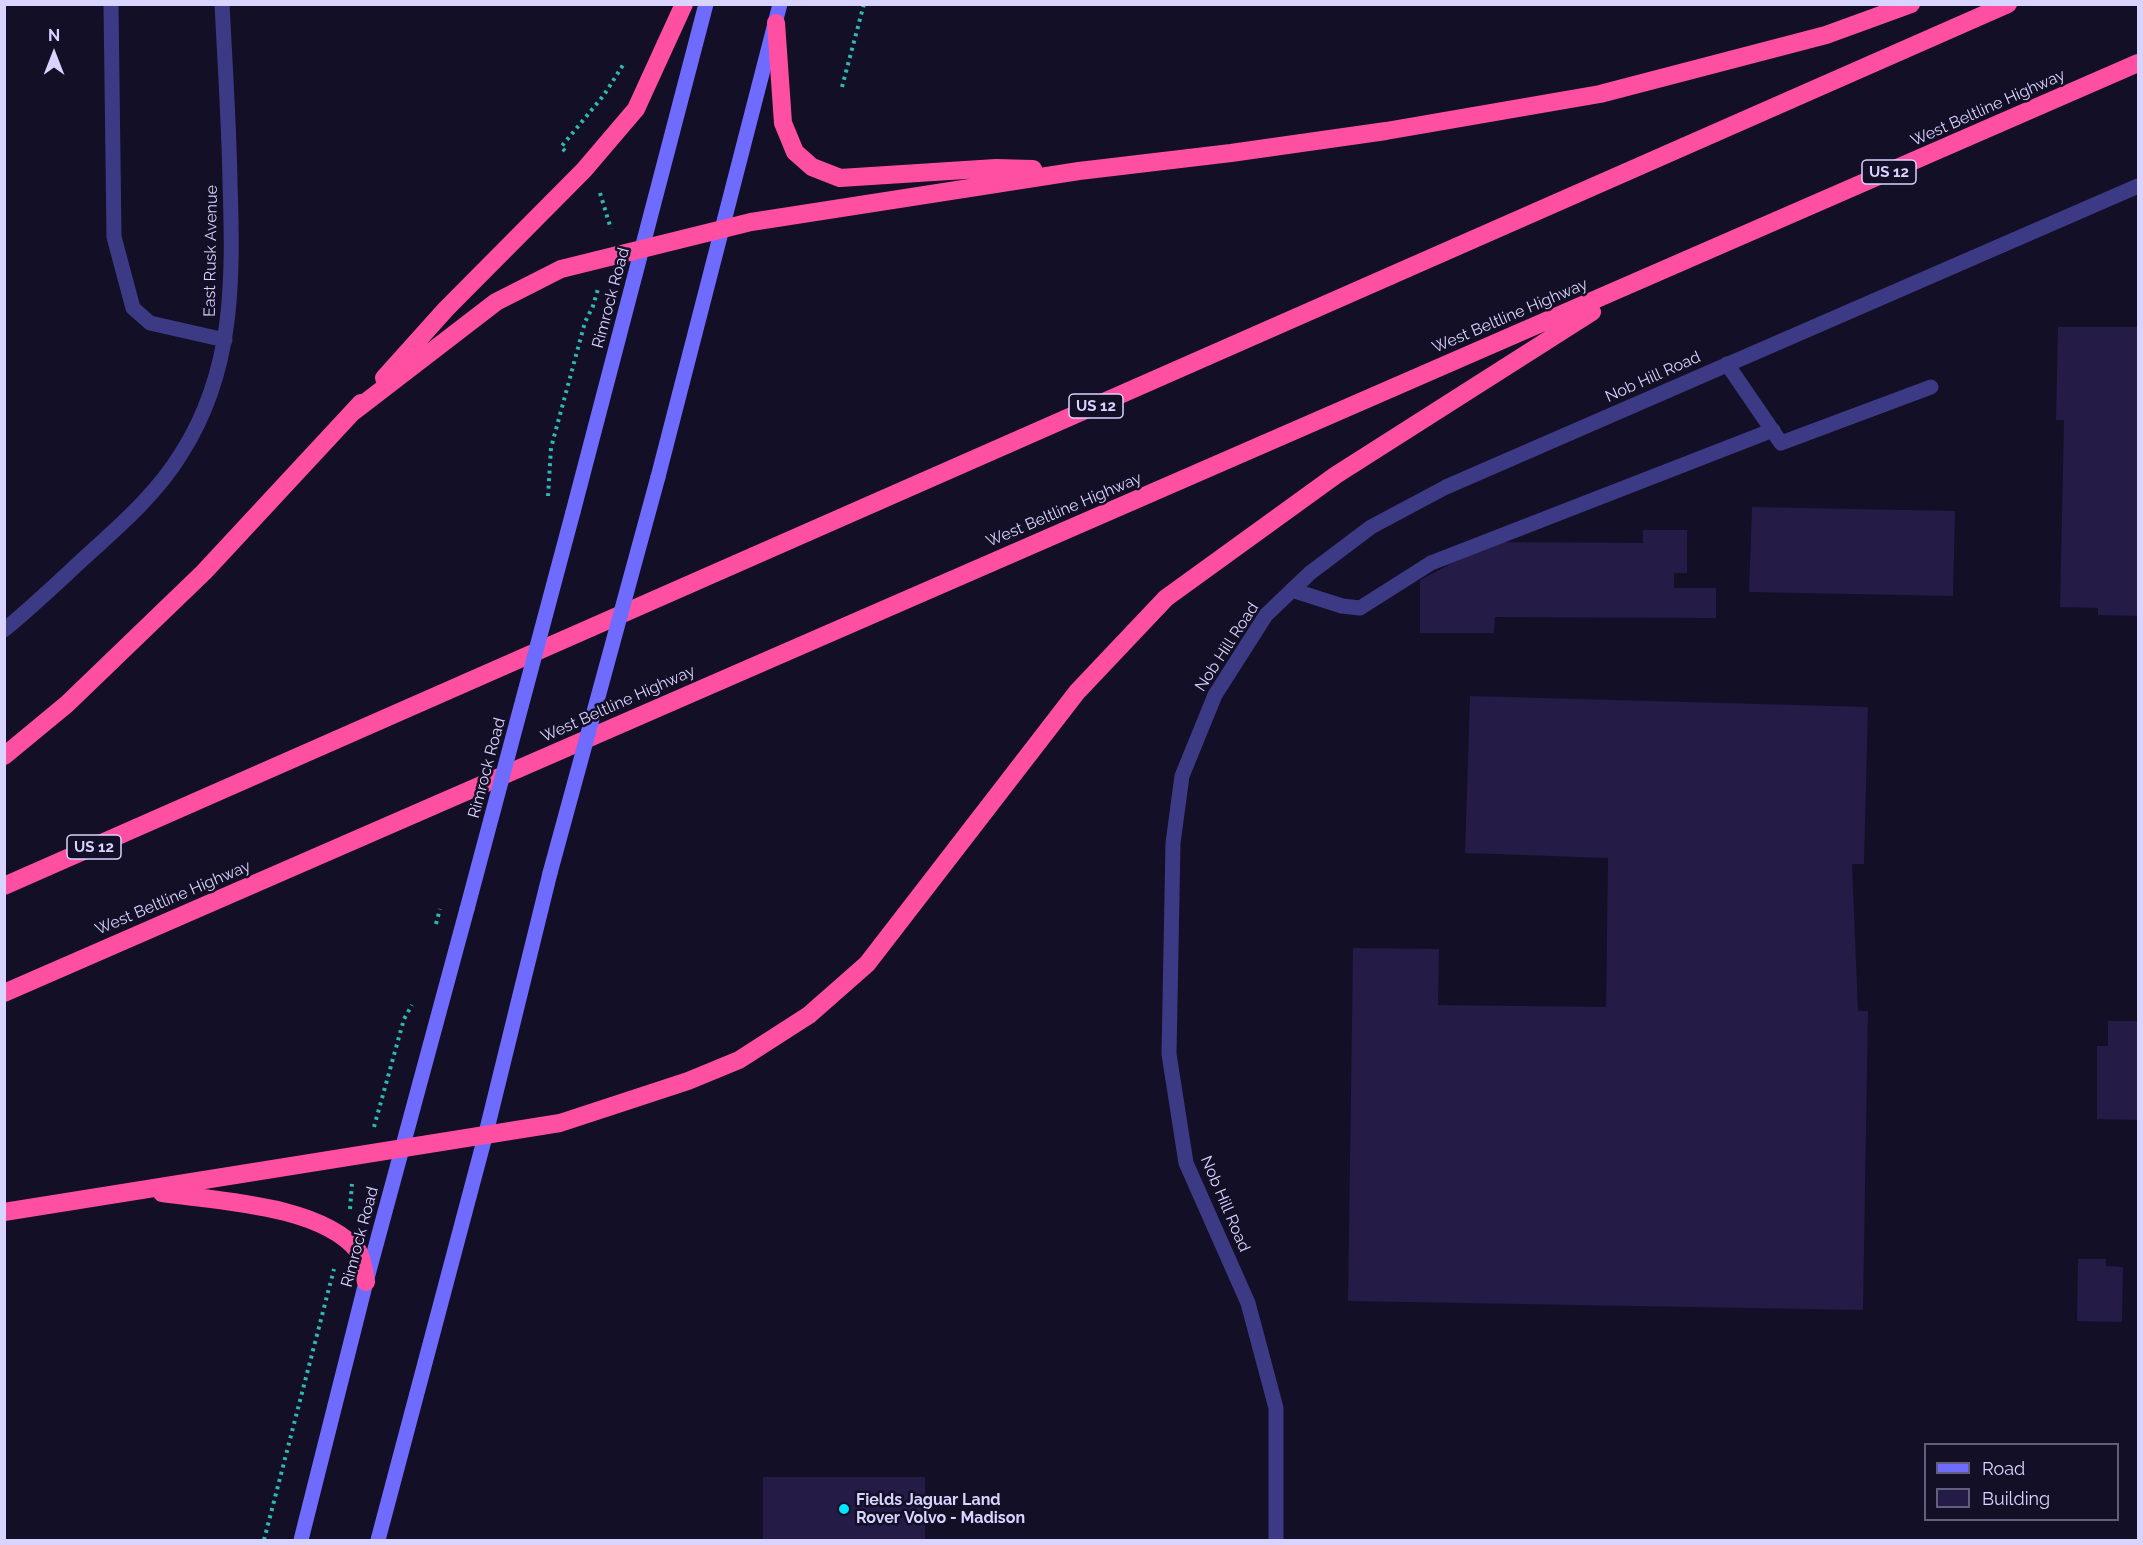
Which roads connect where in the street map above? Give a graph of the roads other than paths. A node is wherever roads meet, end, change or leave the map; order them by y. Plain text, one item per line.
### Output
1 (111, 4) edge
2 (222, 4) edge
3 (684, 4) edge
4 (706, 4) edge
5 (780, 4) edge
6 (1911, 4) edge
7 (2008, 4) edge
8 (776, 23) junction
9 (2139, 63) edge
10 (1079, 171) junction
11 (2139, 186) edge
12 (721, 230) junction
13 (643, 249) junction
14 (1639, 282) junction
15 (225, 340) junction
16 (1727, 364) junction
17 (1930, 387) dead end
18 (353, 412) junction
19 (1773, 430) junction
20 (1292, 590) junction
21 (4, 630) edge
22 (4, 756) edge
23 (4, 886) edge
24 (4, 993) edge
25 (486, 1133) junction
26 (403, 1146) junction
27 (143, 1190) junction
28 (4, 1212) edge
29 (366, 1282) junction
30 (301, 1540) edge
31 (378, 1540) edge
32 (1276, 1540) edge

1 - 15 street
2 - 15 street, East Rusk Avenue
3 - 18 highway
4 - 13 main road, Rimrock Road
5 - 8 main road
6 - 10 highway
7 - 23 highway, US 12
8 - 10 highway
8 - 12 main road
9 - 14 highway, West Beltline Highway / US 12
10 - 12 highway
11 - 16 street, Nob Hill Road
12 - 13 highway
12 - 25 main road, bridge
13 - 18 highway
13 - 26 main road, Rimrock Road, bridge
14 - 24 highway, West Beltline Highway / US 12
14 - 25 highway
15 - 21 street, East Rusk Avenue
16 - 19 street
16 - 20 street, Nob Hill Road
17 - 19 street
18 - 22 highway
19 - 20 street
20 - 32 street, Nob Hill Road
25 - 26 highway
25 - 31 main road
26 - 27 highway
26 - 29 main road, Rimrock Road
27 - 28 highway
27 - 29 highway
29 - 30 main road, Rimrock Road

